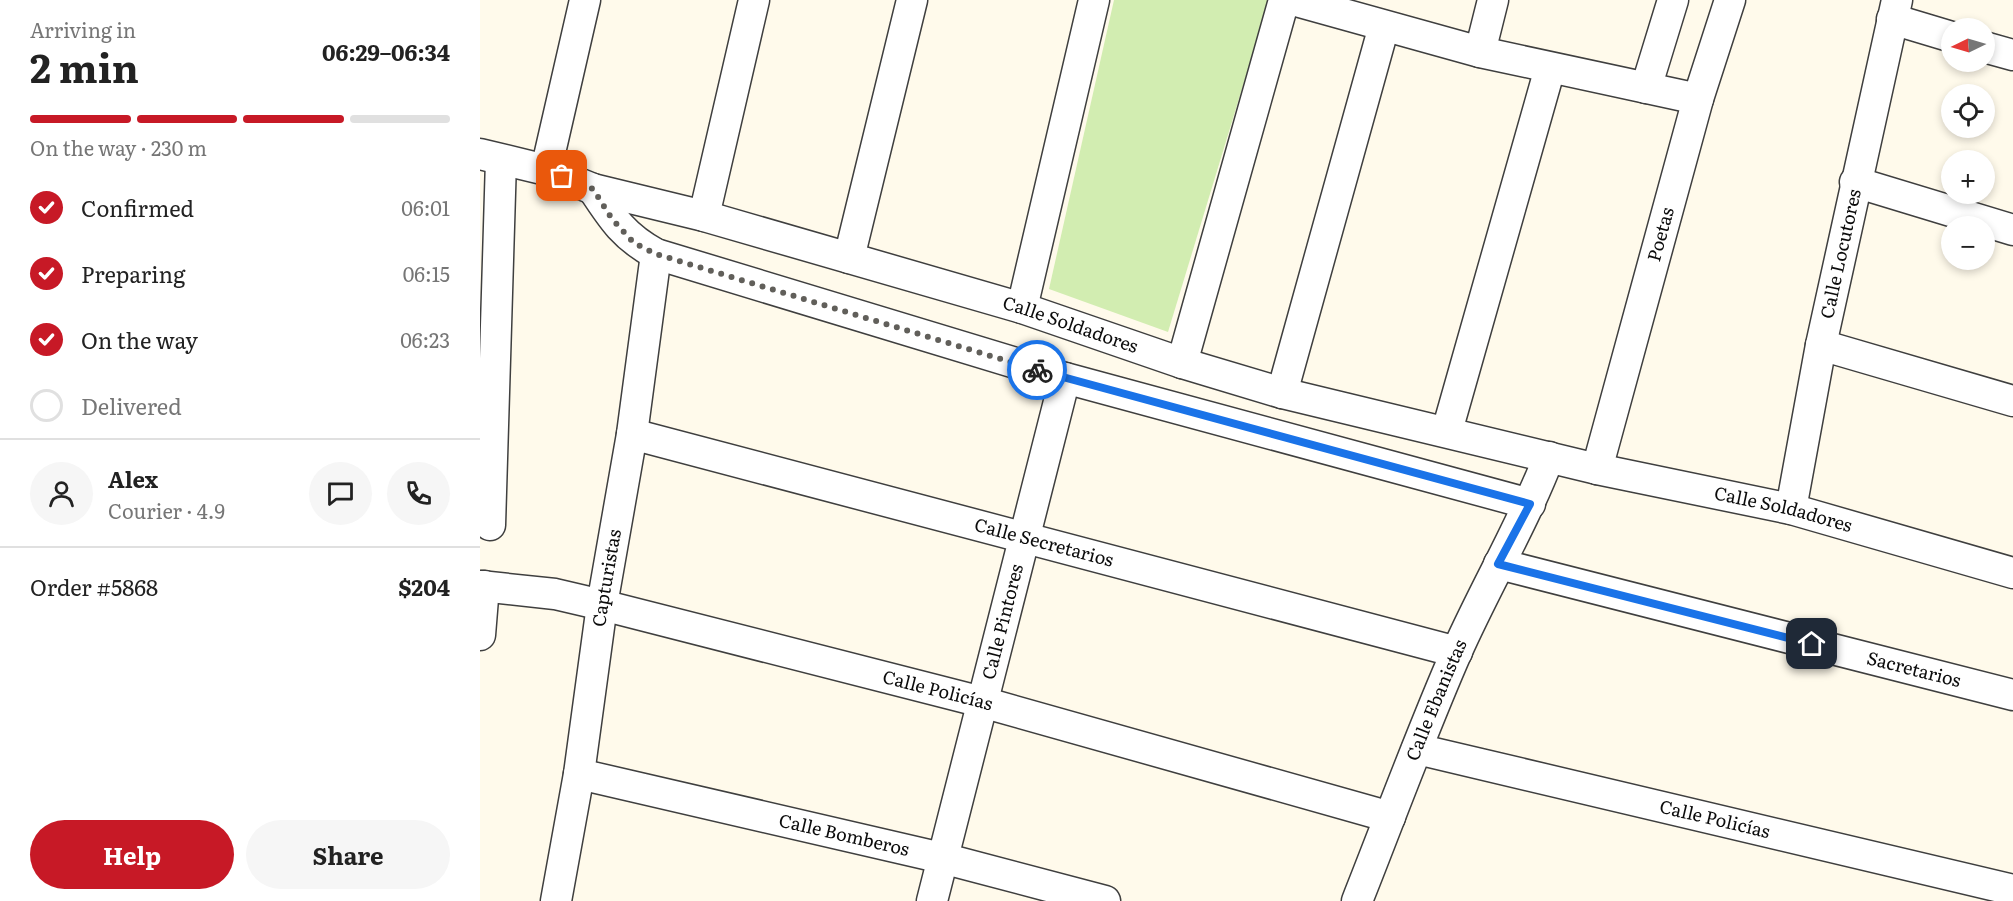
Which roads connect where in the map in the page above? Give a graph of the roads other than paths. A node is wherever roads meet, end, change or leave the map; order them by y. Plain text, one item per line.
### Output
1 (585, 0) edge
2 (754, 0) edge
3 (912, 0) edge
4 (1094, 0) edge
5 (1284, 0) edge
6 (1293, 0) edge
7 (1493, 0) edge
8 (1672, 0) edge
9 (1730, 0) edge
10 (1894, 10) edge
11 (1384, 26) junction
12 (1941, 32) edge
13 (1995, 50) edge
14 (1480, 52) junction
15 (2013, 55) edge
16 (1550, 68) junction
17 (1646, 88) junction
18 (1698, 99) junction
19 (490, 157) edge
20 (546, 170) junction
21 (1855, 182) junction
22 (593, 189) junction
23 (704, 216) junction
24 (2013, 230) edge
25 (656, 254) junction
26 (849, 258) junction
27 (1022, 308) junction
28 (1821, 345) junction
29 (1182, 363) junction
30 (1065, 378) junction
31 (1282, 393) junction
32 (2013, 401) edge
33 (1447, 431) junction
34 (632, 434) junction
35 (1549, 457) junction
36 (1597, 469) junction
37 (1530, 504) junction
38 (1791, 509) junction
39 (490, 525) dead end
40 (1024, 538) junction
41 (1498, 564) junction
42 (2013, 573) edge
43 (482, 586) edge
44 (602, 604) junction
45 (480, 635) edge
46 (1457, 652) junction
47 (2013, 695) edge
48 (982, 702) junction
49 (1417, 749) junction
50 (579, 774) junction
51 (1390, 817) junction
52 (942, 858) junction
53 (2013, 890) edge
54 (556, 901) edge
55 (932, 901) edge
56 (1105, 901) edge
57 (1357, 901) edge

1 - 20 street
2 - 23 street
3 - 26 street
4 - 27 street
5 - 29 street
6 - 11 street
7 - 14 street
8 - 17 street
9 - 18 street, Poetas
10 - 12 street
10 - 21 street, Calle Locutores
11 - 14 street
11 - 31 street
13 - 15 street
14 - 16 street
16 - 17 street
16 - 33 street
17 - 18 street
18 - 36 street, Poetas
19 - 20 street, Calle Soldadores
19 - 39 street
20 - 22 street, Calle Soldadores
21 - 24 street
21 - 28 street, Calle Locutores
22 - 23 street, Calle Soldadores
22 - 25 street
23 - 26 street, Calle Soldadores
25 - 30 street
25 - 34 street, Capturistas
26 - 27 street, Calle Soldadores
27 - 29 street, Calle Soldadores
28 - 32 street
28 - 38 street, Calle Locutores
29 - 31 street, Calle Soldadores
30 - 37 street
30 - 40 street, Calle Pintores
31 - 33 street, Calle Soldadores
33 - 35 street, Calle Soldadores
34 - 40 street, Calle Secretarios
34 - 44 street, Capturistas
35 - 36 street, Calle Soldadores
35 - 37 street
36 - 38 street, Calle Soldadores
37 - 41 street, Calle Ebanistas
38 - 42 street, Calle Soldadores
40 - 46 street, Calle Secretarios
40 - 48 street, Calle Pintores
41 - 46 street, Calle Ebanistas
41 - 47 street, Sacretarios
43 - 44 street, Calle Policías
43 - 45 street
44 - 48 street, Calle Policías
44 - 50 street, Capturistas
46 - 49 street, Calle Ebanistas
48 - 51 street, Calle Policías
48 - 52 street, Calle Pintores
49 - 51 street, Calle Ebanistas
49 - 53 street, Calle Policías
50 - 52 street, Calle Bomberos
50 - 54 street, Capturistas
51 - 57 street, Calle Ebanistas
52 - 55 street, Calle Pintores
52 - 56 street, Calle Bomberos

